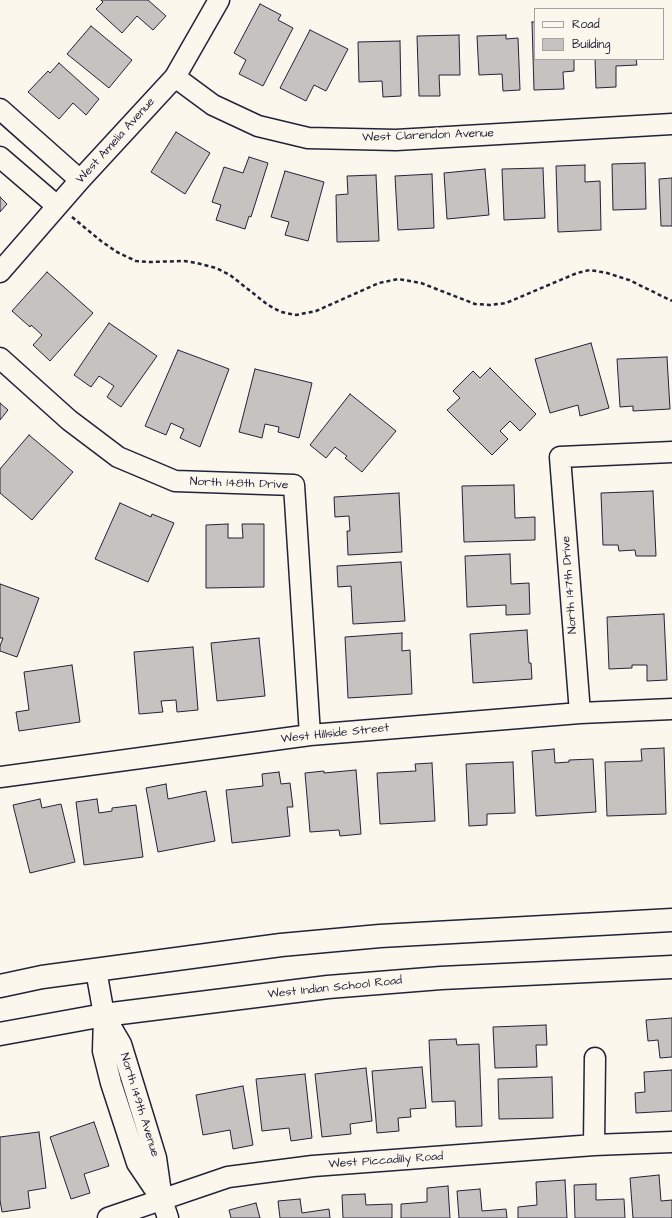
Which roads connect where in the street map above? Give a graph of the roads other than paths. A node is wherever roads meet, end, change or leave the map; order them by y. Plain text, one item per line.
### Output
1 (219, 0) edge
2 (175, 76) junction
3 (0, 109) edge
4 (672, 124) edge
5 (0, 157) edge
6 (80, 180) junction
7 (58, 206) junction
8 (0, 272) edge
9 (0, 358) edge
10 (672, 452) edge
11 (672, 709) edge
12 (580, 713) junction
13 (310, 735) junction
14 (0, 777) edge
15 (672, 920) edge
16 (672, 967) edge
17 (96, 970) junction
18 (0, 986) edge
19 (104, 1015) junction
20 (0, 1034) edge
21 (595, 1058) dead end
22 (139, 1104) junction
23 (119, 1110) junction
24 (672, 1142) edge
25 (594, 1146) junction
26 (165, 1209) edge
27 (108, 1218) edge

1 - 2 street, West Amelia Avenue
2 - 4 street, West Clarendon Avenue
2 - 6 street, West Amelia Avenue
3 - 6 street
5 - 7 street
6 - 7 street, West Amelia Avenue
7 - 8 street, West Amelia Avenue
9 - 13 street, North 148th Drive
10 - 12 street, North 147th Drive
11 - 12 street, West Hillside Street
12 - 13 street, West Hillside Street
13 - 14 street, West Hillside Street
15 - 17 main road
16 - 19 main road, West Indian School Road
17 - 18 main road
17 - 19 street, North 149th Avenue
19 - 20 main road, West Indian School Road
19 - 22 street, North 149th Avenue
19 - 23 street, North 149th Avenue
21 - 25 street
22 - 23 street
22 - 26 street, North 149th Avenue
23 - 26 street, North 149th Avenue
24 - 25 street, West Piccadilly Road
25 - 26 street, West Piccadilly Road
26 - 27 street, West Piccadilly Road

